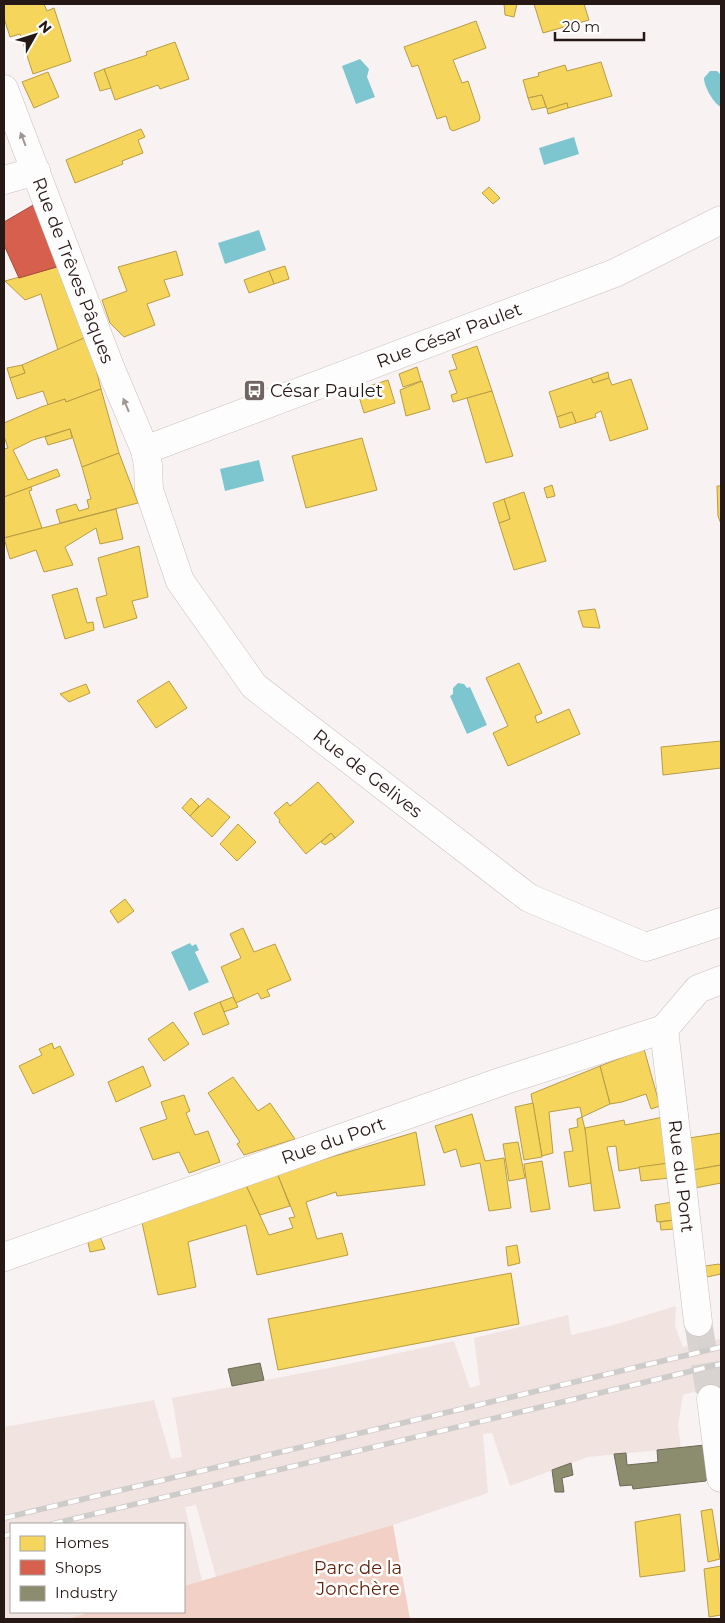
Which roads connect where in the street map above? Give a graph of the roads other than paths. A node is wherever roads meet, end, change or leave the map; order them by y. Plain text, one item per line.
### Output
1 (4, 89) edge
2 (36, 171) junction
3 (4, 180) edge
4 (721, 220) edge
5 (145, 450) junction
6 (721, 922) edge
7 (721, 980) edge
8 (664, 1029) junction
9 (4, 1257) edge
10 (698, 1322) tunnel mouth
11 (711, 1399) tunnel mouth
12 (720, 1465) edge

2 -> 1 street, Rue de Trêves Pâques
2 - 3 street
5 -> 2 street, Rue de Trêves Pâques
4 - 5 street, Rue César Paulet
5 - 6 street, Rue de Gelives
7 - 8 street
8 - 9 street, Rue du Port
8 - 10 street, Rue du Pont
11 - 12 street

